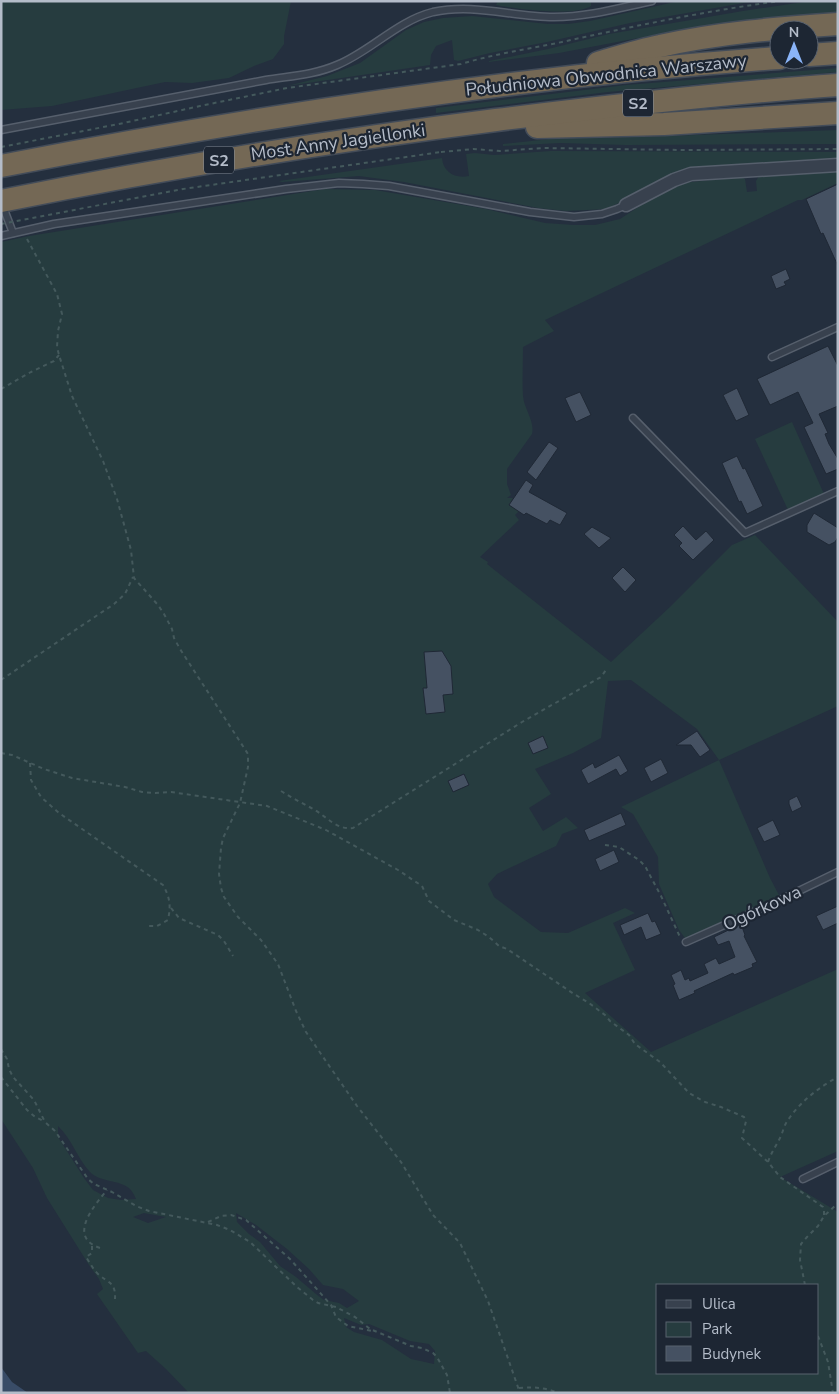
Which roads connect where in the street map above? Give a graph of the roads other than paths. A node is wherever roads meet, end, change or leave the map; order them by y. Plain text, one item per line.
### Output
1 (652, 1) edge
2 (838, 24) edge
3 (838, 53) edge
4 (819, 55) edge
5 (769, 59) edge
6 (540, 80) junction
7 (838, 85) edge
8 (434, 93) joint
9 (838, 114) edge
10 (438, 128) junction
11 (1, 130) edge
12 (1, 166) edge
13 (838, 166) edge
14 (1, 202) edge
15 (626, 205) joint
16 (13, 233) junction
17 (1, 236) edge
18 (838, 327) edge
19 (772, 357) dead end
20 (633, 418) dead end
21 (838, 491) edge
22 (838, 872) edge
23 (686, 942) road end
24 (838, 1162) edge
25 (803, 1179) dead end

1 - 11 lane
2 - 6 highway
3 - 4 highway
5 - 6 highway, Południowa Obwodnica Warszawy / S2
6 - 8 highway, Południowa Obwodnica Warszawy / S2
7 - 10 highway, Południowa Obwodnica Warszawy / S2
8 - 12 highway, Most Anny Jagiellonki / S2
9 - 10 highway
10 - 14 highway, Most Anny Jagiellonki / S2
13 - 15 street
14 - 16 lane
15 - 16 lane
16 - 17 lane
18 - 19 lane
20 - 21 lane
22 - 23 lane, Ogórkowa
24 - 25 lane

